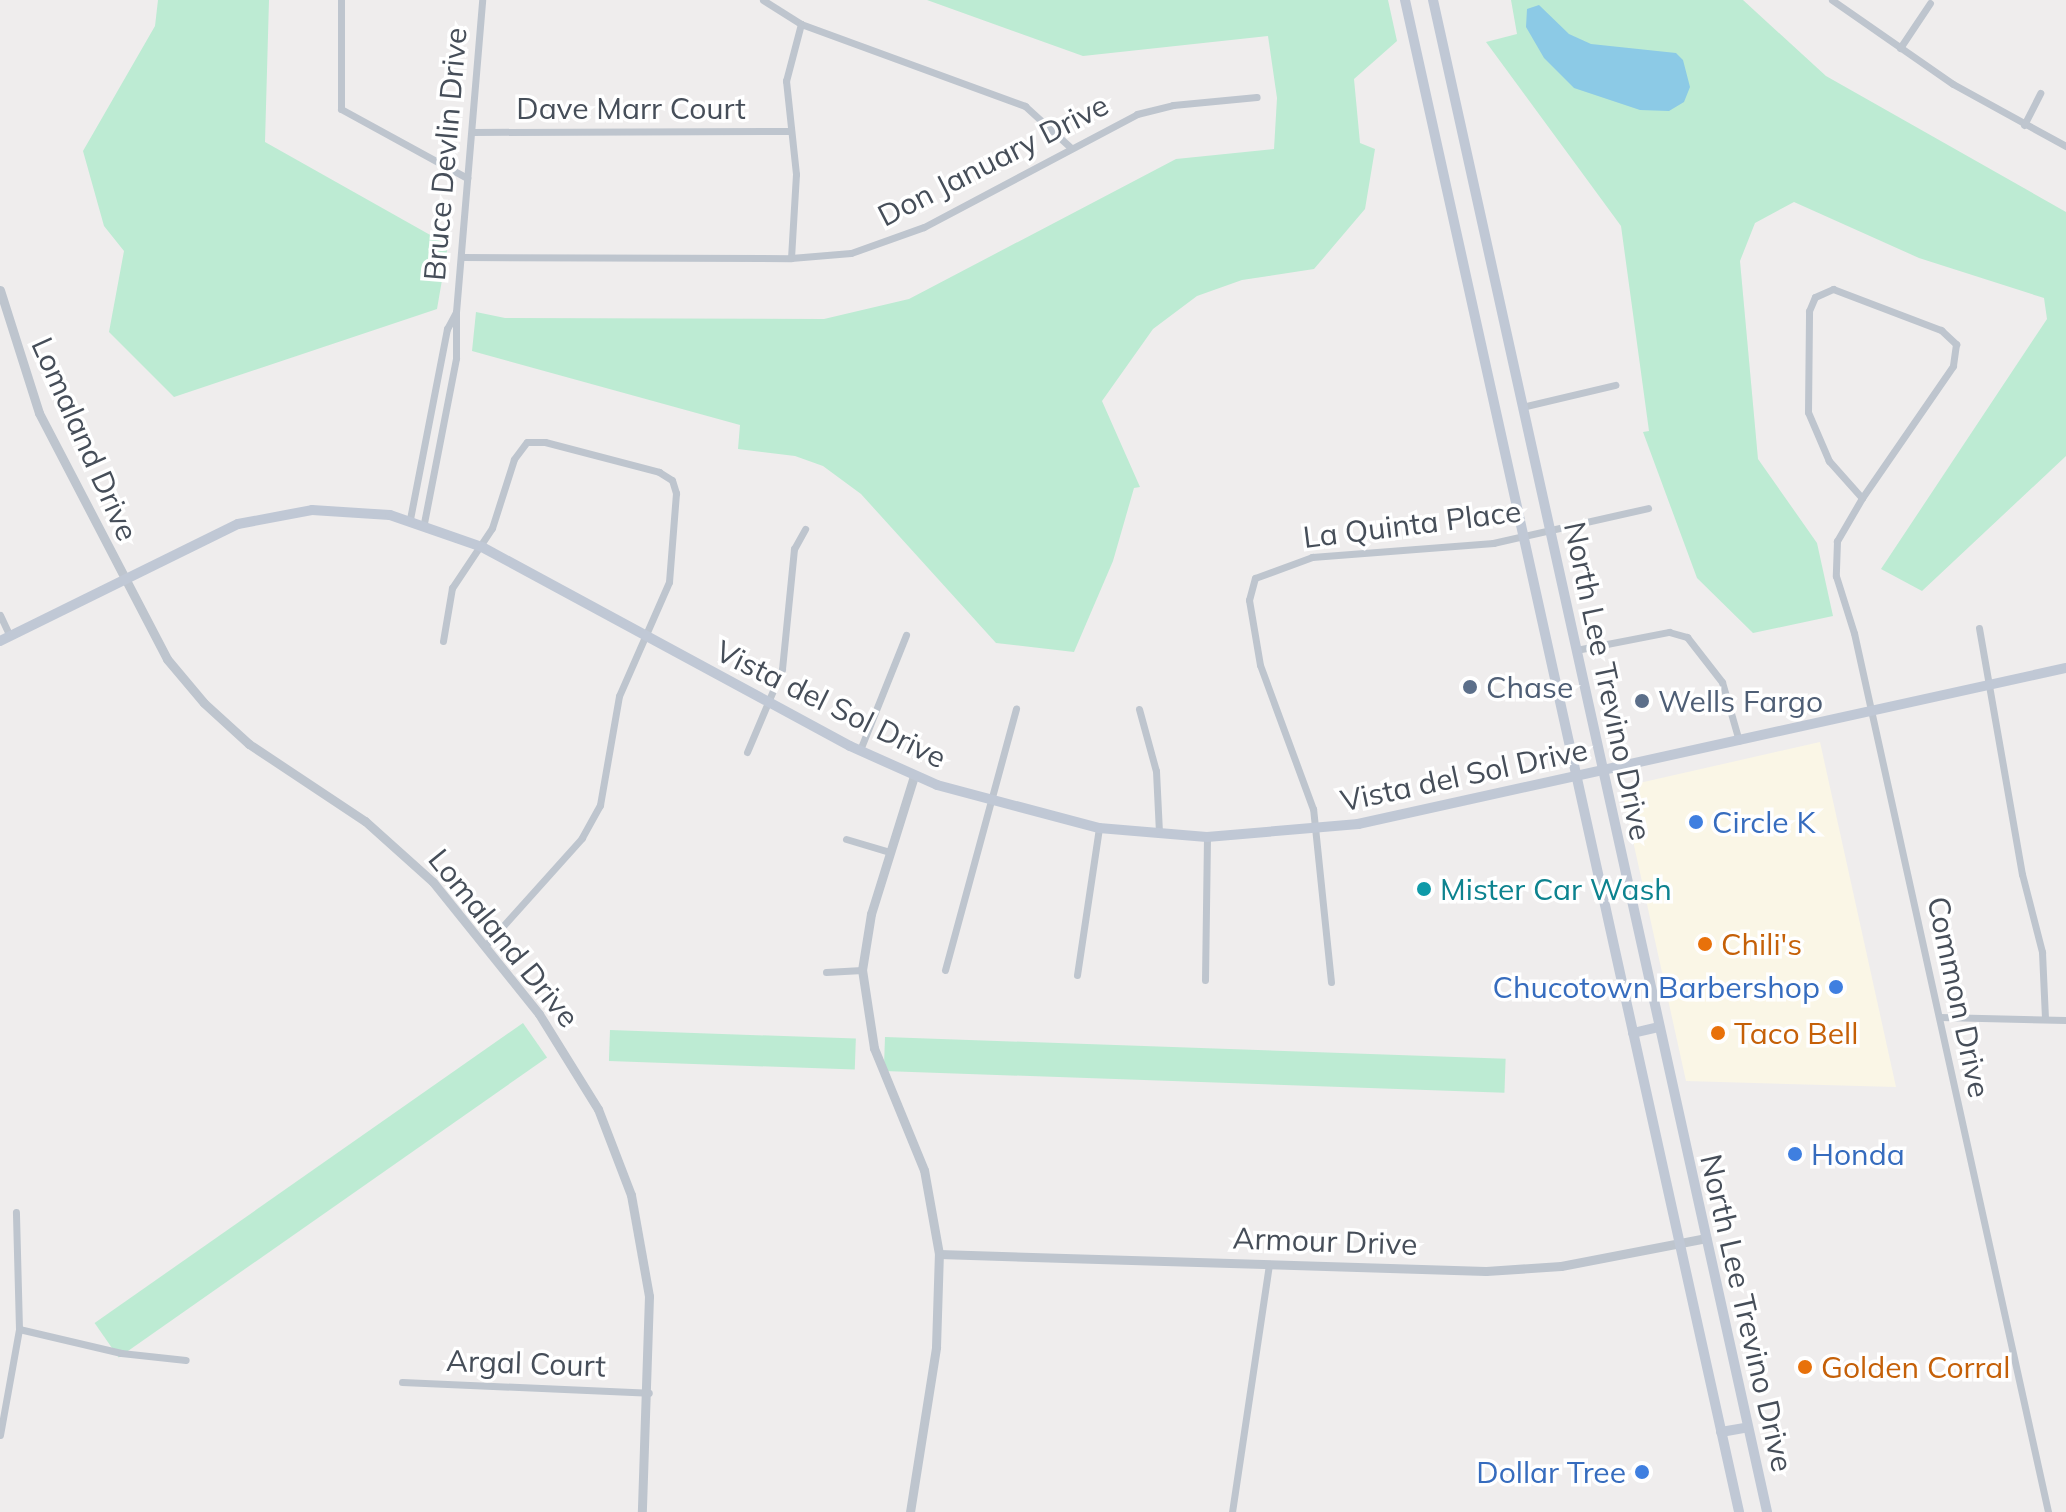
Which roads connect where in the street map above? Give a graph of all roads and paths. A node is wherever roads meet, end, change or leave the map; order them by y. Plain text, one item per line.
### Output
1 (341, 0) edge
2 (482, 0) edge
3 (763, 0) edge
4 (1405, 0) edge
5 (1433, 0) edge
6 (1832, 0) edge
7 (1930, 3) dead end
8 (801, 24) junction
9 (1900, 48) junction
10 (2040, 93) dead end
11 (1257, 97) dead end
12 (2024, 125) junction
13 (791, 131) junction
14 (472, 132) junction
15 (2066, 146) edge
16 (1070, 147) junction
17 (467, 178) junction
18 (462, 257) junction
19 (791, 258) junction
20 (0, 290) edge
21 (456, 312) junction
22 (1615, 385) dead end
23 (1522, 407) junction
24 (1862, 498) junction
25 (1648, 508) dead end
26 (410, 519) junction
27 (424, 523) junction
28 (805, 529) dead end
29 (1550, 531) junction
30 (1523, 537) junction
31 (482, 547) junction
32 (122, 579) junction
33 (0, 615) edge
34 (1979, 628) dead end
35 (906, 635) dead end
36 (647, 637) junction
37 (5, 638) edge
38 (443, 641) dead end
39 (1576, 650) junction
40 (2066, 668) edge
41 (1991, 685) junction
42 (767, 701) junction
43 (1016, 708) dead end
44 (1139, 709) dead end
45 (1872, 711) junction
46 (1739, 741) junction
47 (860, 750) junction
48 (747, 752) dead end
49 (1603, 771) junction
50 (914, 776) junction
51 (1577, 776) junction
52 (994, 803) junction
53 (1099, 828) junction
54 (1314, 830) junction
55 (1159, 833) junction
56 (1207, 837) junction
57 (846, 839) dead end
58 (890, 852) junction
59 (486, 945) junction
60 (862, 970) junction
61 (945, 970) dead end
62 (826, 972) dead end
63 (1077, 975) dead end
64 (1205, 980) dead end
65 (1331, 982) dead end
66 (1940, 1017) junction
67 (2045, 1019) junction
68 (2066, 1020) edge
69 (1659, 1027) junction
70 (1633, 1033) junction
71 (16, 1212) dead end
72 (1706, 1238) junction
73 (1679, 1243) junction
74 (939, 1254) junction
75 (1269, 1265) junction
76 (19, 1329) junction
77 (186, 1360) dead end
78 (402, 1382) dead end
79 (649, 1393) junction
80 (1748, 1427) junction
81 (1721, 1432) junction
82 (0, 1435) edge
83 (642, 1512) edge
84 (910, 1512) edge
85 (1232, 1512) edge
86 (1739, 1512) edge
87 (1767, 1512) edge
88 (2048, 1512) edge

1 - 17 street
2 - 14 street, Bruce Devlin Drive
3 - 8 street
4 - 30 main road, North Lee Trevino Drive
5 - 23 main road, North Lee Trevino Drive
6 - 9 street
7 - 9 street
8 - 13 street
8 - 16 street
9 - 12 street
10 - 12 street
11 - 16 street, Don January Drive
12 - 15 street
13 - 14 street, Dave Marr Court
13 - 19 street
14 - 17 street, Bruce Devlin Drive
16 - 19 street, Don January Drive
17 - 18 street, Bruce Devlin Drive
18 - 19 street, Don January Drive
18 - 21 street, Bruce Devlin Drive
20 - 32 street, Lomaland Drive
21 - 26 street, Bruce Devlin Drive
21 - 27 street, Bruce Devlin Drive
22 - 23 street
23 - 29 main road, North Lee Trevino Drive
24 - 24 street, Common Drive
24 - 45 street, Common Drive
25 - 29 street, La Quinta Place
26 - 27 main road, Vista del Sol Drive
26 - 32 main road, Vista del Sol Drive
27 - 31 main road, Vista del Sol Drive
28 - 42 street
29 - 30 street, La Quinta Place
29 - 39 main road, North Lee Trevino Drive
30 - 51 main road, North Lee Trevino Drive
30 - 54 street, La Quinta Place
31 - 36 main road, Vista del Sol Drive
31 - 36 street
31 - 38 street
32 - 37 main road, Vista del Sol Drive
32 - 59 street, Lomaland Drive
33 - 37 street
34 - 41 street
35 - 47 street
36 - 42 main road, Vista del Sol Drive
36 - 59 street
39 - 46 street
39 - 49 main road, North Lee Trevino Drive
40 - 41 main road, Vista del Sol Drive
41 - 45 main road, Vista del Sol Drive
41 - 67 street
42 - 47 main road, Vista del Sol Drive
42 - 48 street
43 - 52 street
44 - 55 street
45 - 46 main road, Vista del Sol Drive
45 - 66 street, Common Drive
46 - 49 main road, Vista del Sol Drive
47 - 50 main road, Vista del Sol Drive
49 - 51 main road, Vista del Sol Drive
49 - 69 main road, North Lee Trevino Drive
50 - 52 main road, Vista del Sol Drive
50 - 58 street
51 - 54 main road, Vista del Sol Drive
51 - 70 main road, North Lee Trevino Drive
52 - 53 main road, Vista del Sol Drive
52 - 61 street
53 - 55 main road, Vista del Sol Drive
53 - 63 street
54 - 56 main road, Vista del Sol Drive
54 - 65 street
55 - 56 main road, Vista del Sol Drive
56 - 64 street
57 - 58 street
58 - 60 street
59 - 79 street, Lomaland Drive
60 - 62 street
60 - 74 street
66 - 67 street
66 - 88 street, Common Drive
67 - 68 street
69 - 70 main road
69 - 72 main road, North Lee Trevino Drive
70 - 73 main road, North Lee Trevino Drive
71 - 76 street
72 - 73 street, Armour Drive
72 - 80 main road, North Lee Trevino Drive
73 - 75 street, Armour Drive
73 - 81 main road, North Lee Trevino Drive
74 - 75 street, Armour Drive
74 - 84 street
75 - 85 street
76 - 77 street
76 - 82 street
78 - 79 street, Argal Court
79 - 83 street, Lomaland Drive
80 - 81 main road
80 - 87 main road, North Lee Trevino Drive
81 - 86 main road, North Lee Trevino Drive

